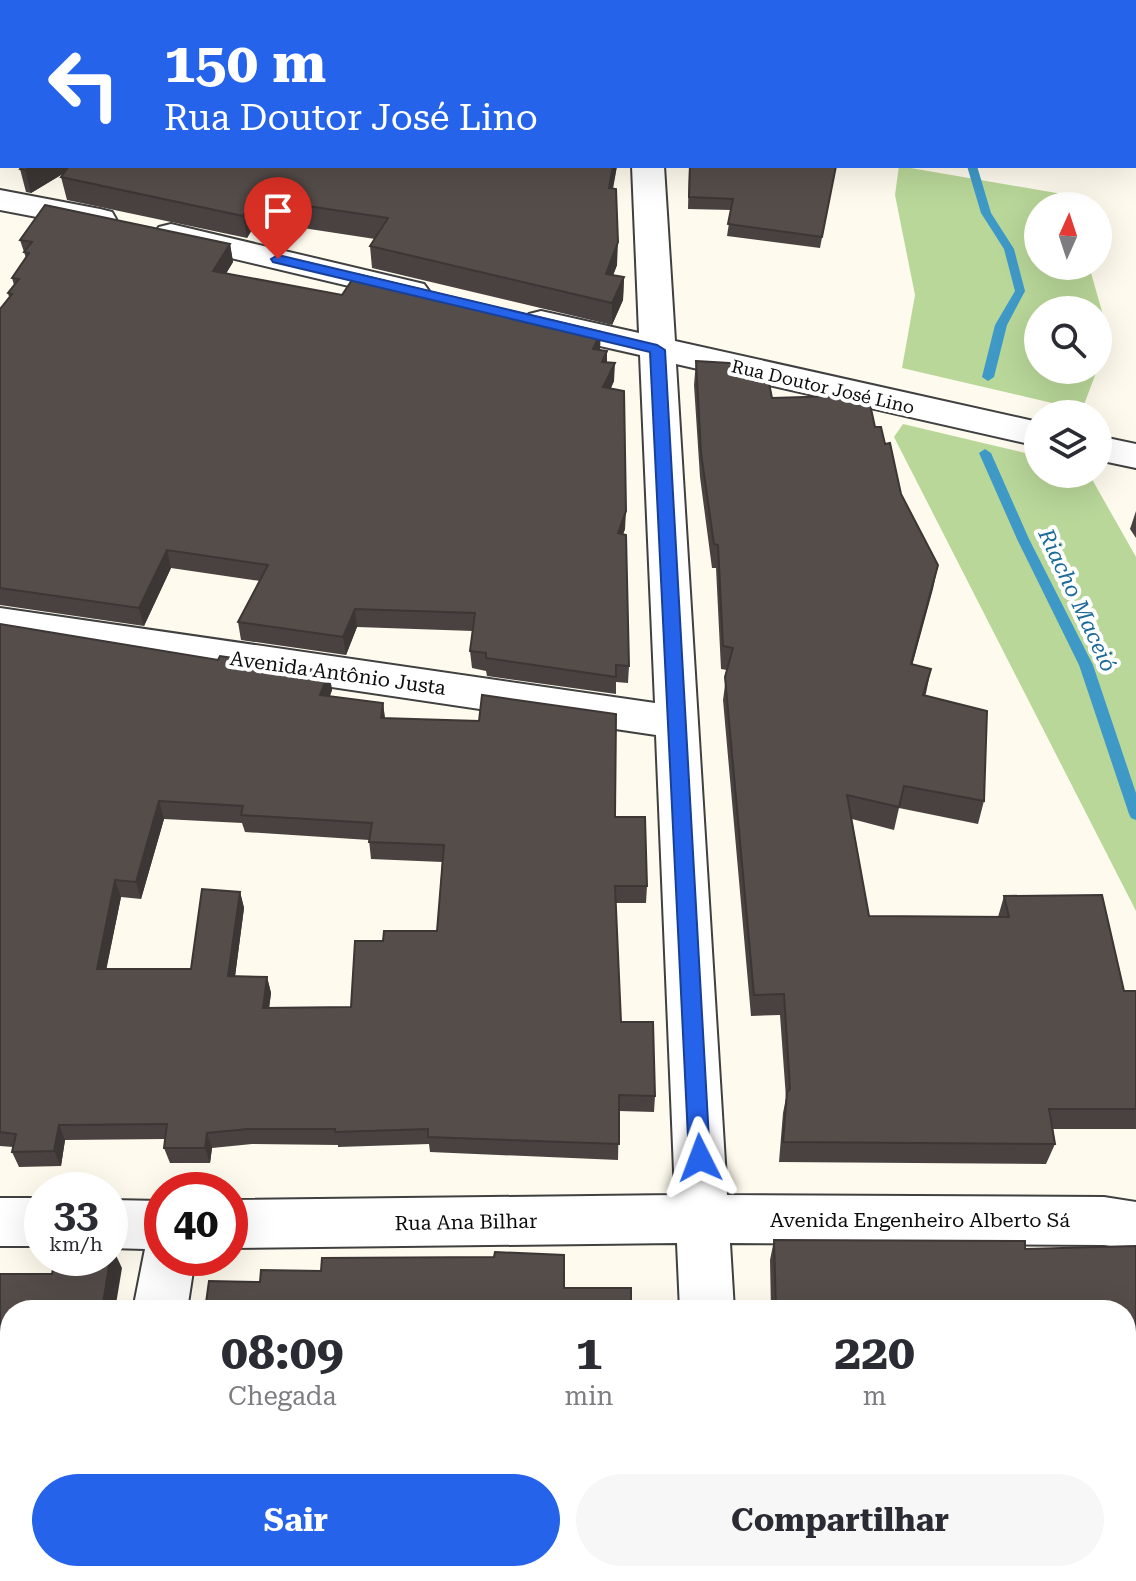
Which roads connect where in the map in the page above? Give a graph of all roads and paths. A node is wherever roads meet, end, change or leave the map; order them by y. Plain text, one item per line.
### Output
1 (648, 168) edge
2 (3, 194) edge
3 (449, 300) edge
4 (510, 315) edge
5 (657, 350) junction
6 (1024, 431) edge
7 (1112, 451) edge
8 (1136, 456) edge
9 (0, 623) edge
10 (676, 722) junction
11 (703, 1219) junction
12 (0, 1222) edge
13 (24, 1222) edge
14 (248, 1224) edge
15 (1136, 1226) edge
16 (165, 1276) edge
17 (162, 1300) edge
18 (707, 1300) edge

1 - 5 street
2 - 3 street
4 - 5 street, Rua Doutor José Lino
5 - 6 street, Rua Doutor José Lino
5 - 10 street
7 - 8 street
9 - 10 street, Avenida Antônio Justa
10 - 11 street
11 - 14 street, Rua Ana Bilhar
11 - 15 street, Avenida Engenheiro Alberto Sá
11 - 18 street
12 - 13 street
16 - 17 street

